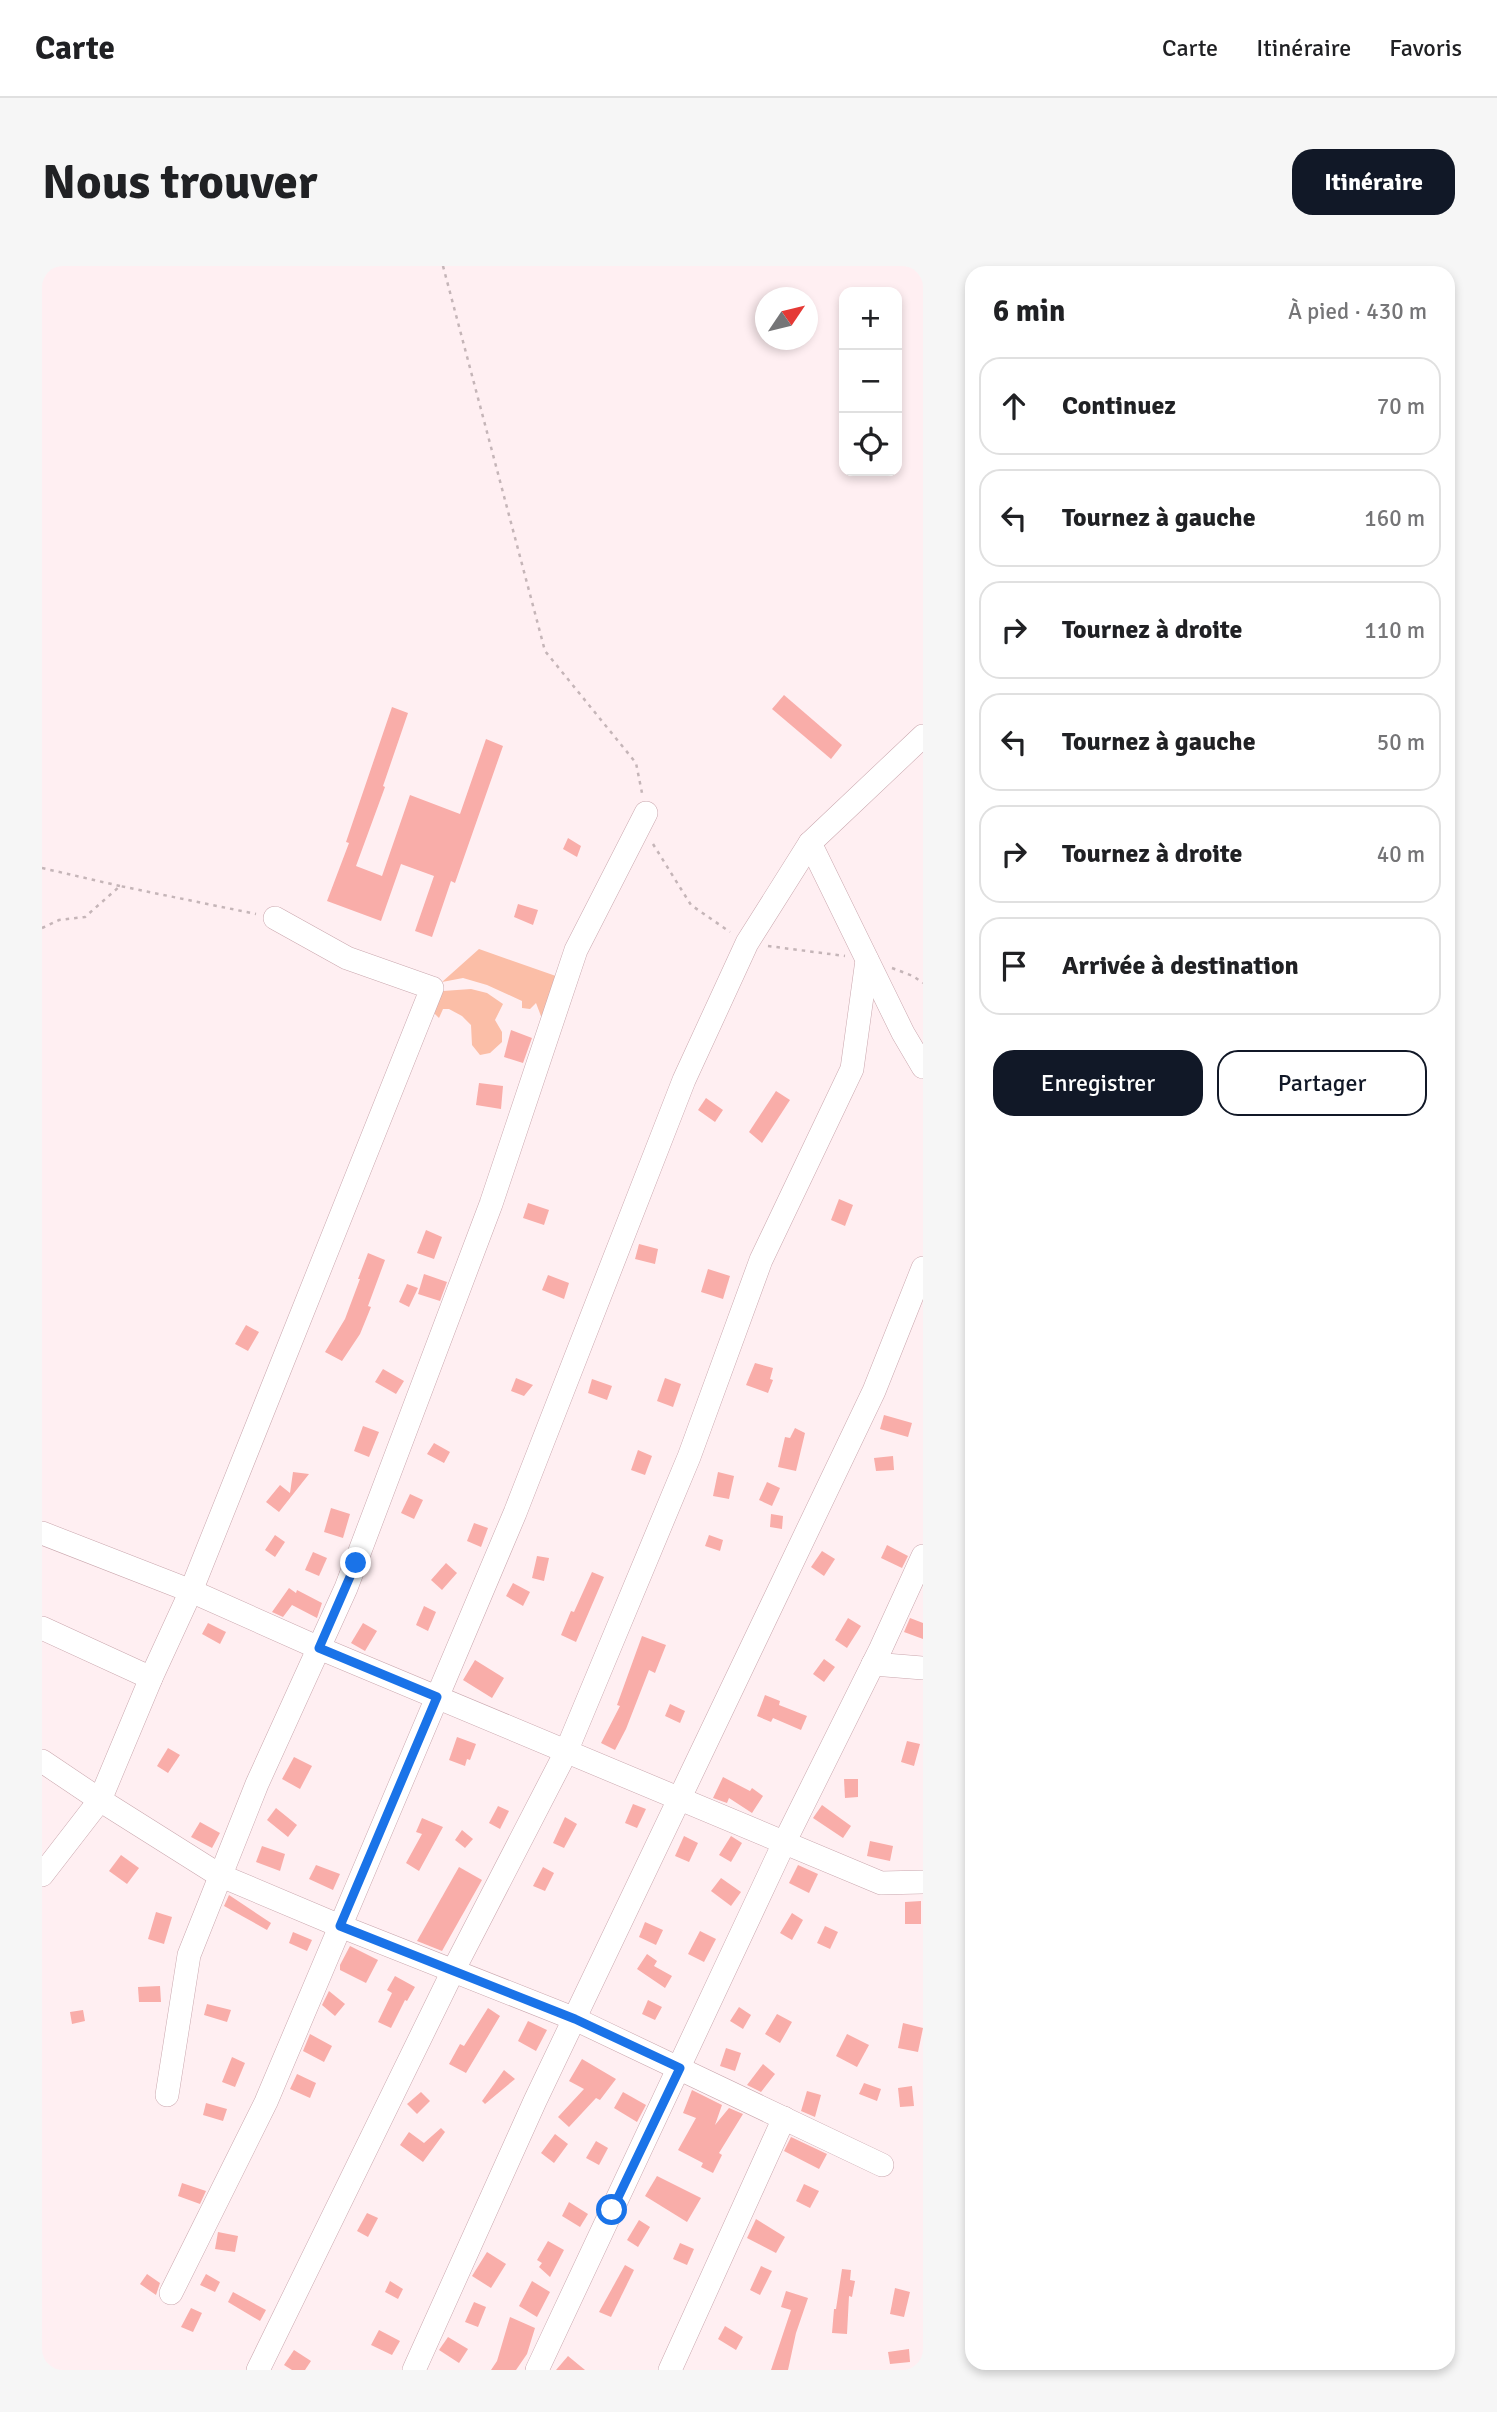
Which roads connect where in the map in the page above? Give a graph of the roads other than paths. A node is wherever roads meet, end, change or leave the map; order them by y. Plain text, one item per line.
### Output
1 (923, 736) edge
2 (646, 813) road end
3 (810, 843) junction
4 (275, 918) road end
5 (867, 960) junction
6 (923, 1067) edge
7 (923, 1268) edge
8 (42, 1533) edge
9 (923, 1556) edge
10 (191, 1591) junction
11 (42, 1628) edge
12 (319, 1648) junction
13 (873, 1664) junction
14 (923, 1668) edge
15 (151, 1678) junction
16 (437, 1697) junction
17 (566, 1752) junction
18 (42, 1761) edge
19 (100, 1800) junction
20 (680, 1800) junction
21 (784, 1843) junction
22 (42, 1875) edge
23 (219, 1875) junction
24 (923, 1882) edge
25 (340, 1926) junction
26 (453, 1970) junction
27 (575, 2019) junction
28 (680, 2068) junction
29 (167, 2095) dead end
30 (783, 2118) junction
31 (882, 2165) dead end
32 (171, 2293) dead end
33 (258, 2370) edge
34 (414, 2370) edge
35 (537, 2370) edge
36 (670, 2370) edge

1 - 3 street
2 - 12 street
3 - 5 street
3 - 16 street
4 - 10 street
5 - 6 street
5 - 17 street
7 - 20 street
8 - 10 street
9 - 13 street
10 - 12 street
10 - 15 street
11 - 15 street
12 - 16 street
12 - 23 street
13 - 14 street
13 - 21 street
15 - 19 street
16 - 17 street
16 - 25 street
17 - 20 street
17 - 26 street
18 - 19 street
19 - 22 street
19 - 23 street
20 - 21 street
20 - 27 street
21 - 24 street
21 - 28 street
23 - 25 street
23 - 29 street
25 - 26 street
25 - 32 street
26 - 27 street
26 - 33 street
27 - 28 street
27 - 34 street
28 - 30 street
28 - 35 street
30 - 31 street
30 - 36 street

